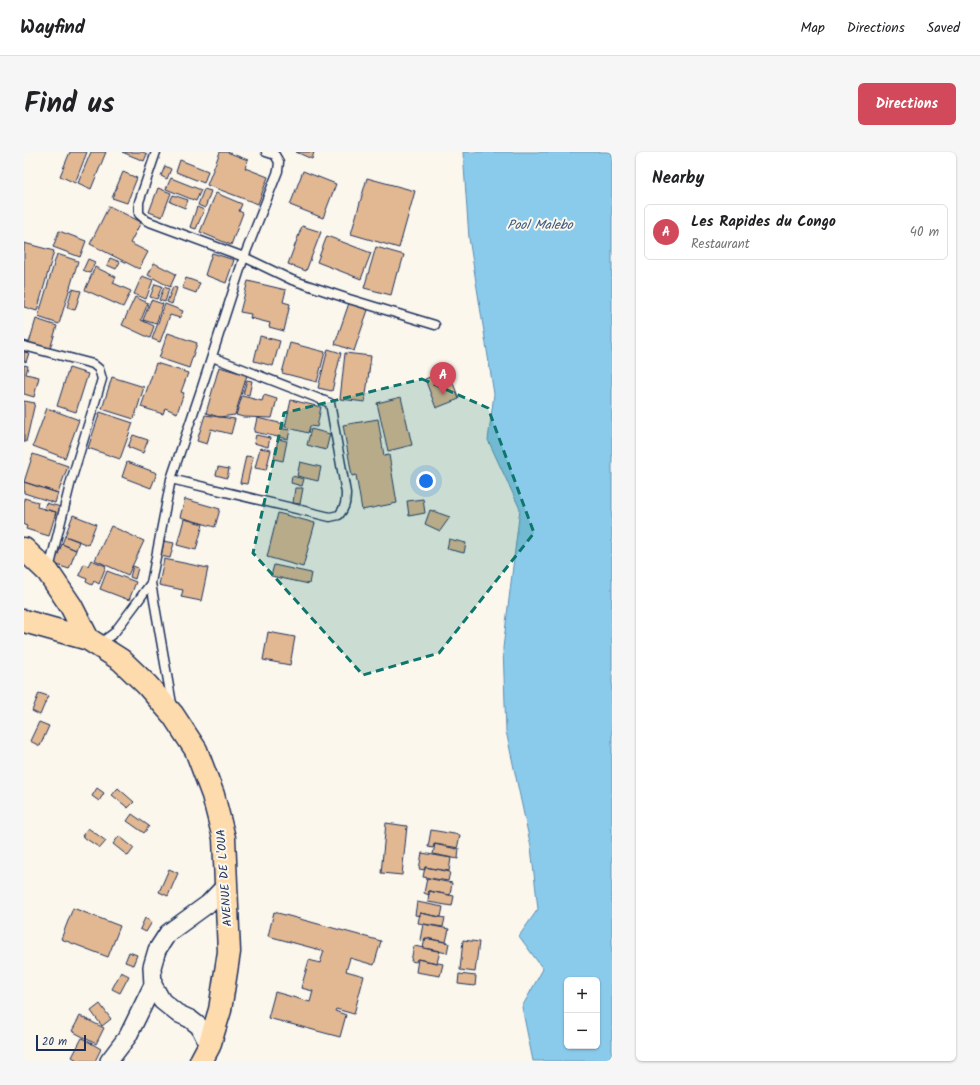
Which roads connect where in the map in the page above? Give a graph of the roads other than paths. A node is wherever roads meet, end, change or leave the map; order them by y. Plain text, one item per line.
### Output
1 (156, 152) edge
2 (266, 152) edge
3 (244, 257) junction
4 (435, 326) dead end
5 (24, 346) edge
6 (212, 357) junction
7 (171, 479) junction
8 (24, 549) edge
9 (48, 572) junction
10 (152, 583) junction
11 (24, 621) edge
12 (93, 642) junction
13 (173, 715) junction
14 (226, 885) junction
15 (153, 985) junction
16 (205, 1054) edge
17 (109, 1061) edge

1 - 3 lane
2 - 3 lane
3 - 4 lane
3 - 6 lane
5 - 9 lane
6 - 7 lane
6 - 7 lane
7 - 10 lane
8 - 9 main road
9 - 12 main road
10 - 12 lane
10 - 13 lane
11 - 12 main road, AVENUE DE L'OUA
12 - 13 main road, AVENUE DE L'OUA
13 - 14 main road, AVENUE DE L'OUA
14 - 15 street
14 - 16 main road, AVENUE DE L'OUA
15 - 16 street
15 - 17 street

